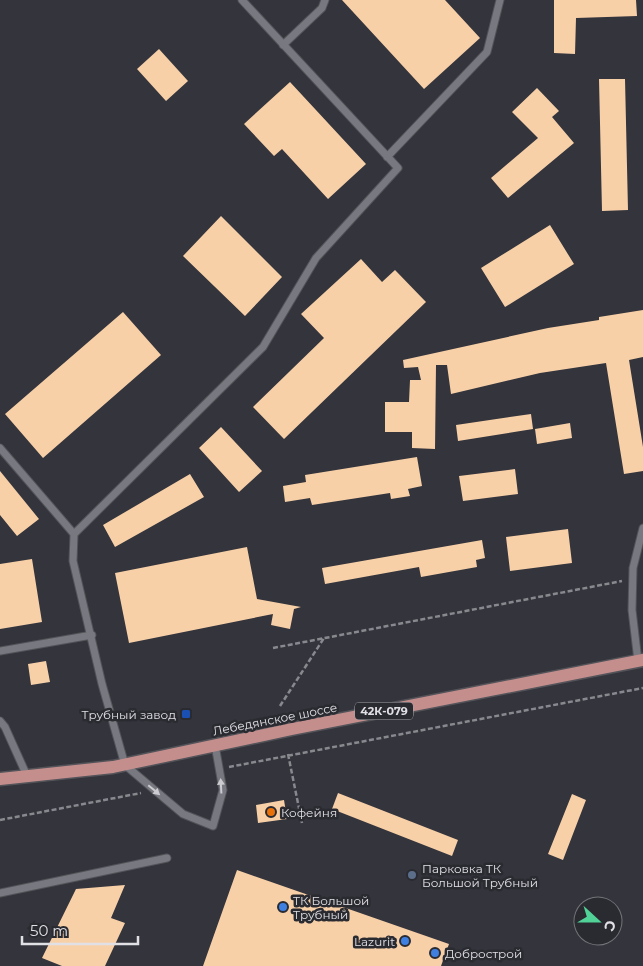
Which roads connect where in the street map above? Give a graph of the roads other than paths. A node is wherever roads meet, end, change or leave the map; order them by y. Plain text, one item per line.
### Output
1 (242, 0) edge
2 (325, 0) edge
3 (500, 0) edge
4 (283, 45) junction
5 (387, 157) junction
6 (0, 448) edge
7 (643, 528) edge
8 (74, 534) junction
9 (92, 635) junction
10 (0, 651) edge
11 (640, 661) edge
12 (0, 721) edge
13 (215, 745) junction
14 (125, 765) junction
15 (27, 776) junction
16 (0, 779) edge
17 (167, 858) dead end
18 (0, 893) edge

1 - 4 lane
2 - 4 lane
3 - 5 lane
4 - 5 lane
5 - 8 lane
6 - 8 lane
7 - 11 lane
8 - 9 lane
9 - 10 lane
9 - 14 lane
11 - 13 main road, Лебедянское шоссе / 42К-079
12 - 15 lane
13 - 14 main road, Лебедянское шоссе / 42К-079
14 -> 13 lane
14 - 15 main road, Лебедянское шоссе / 42К-079
15 - 16 main road, Лебедянское шоссе / 42К-079
17 - 18 lane

